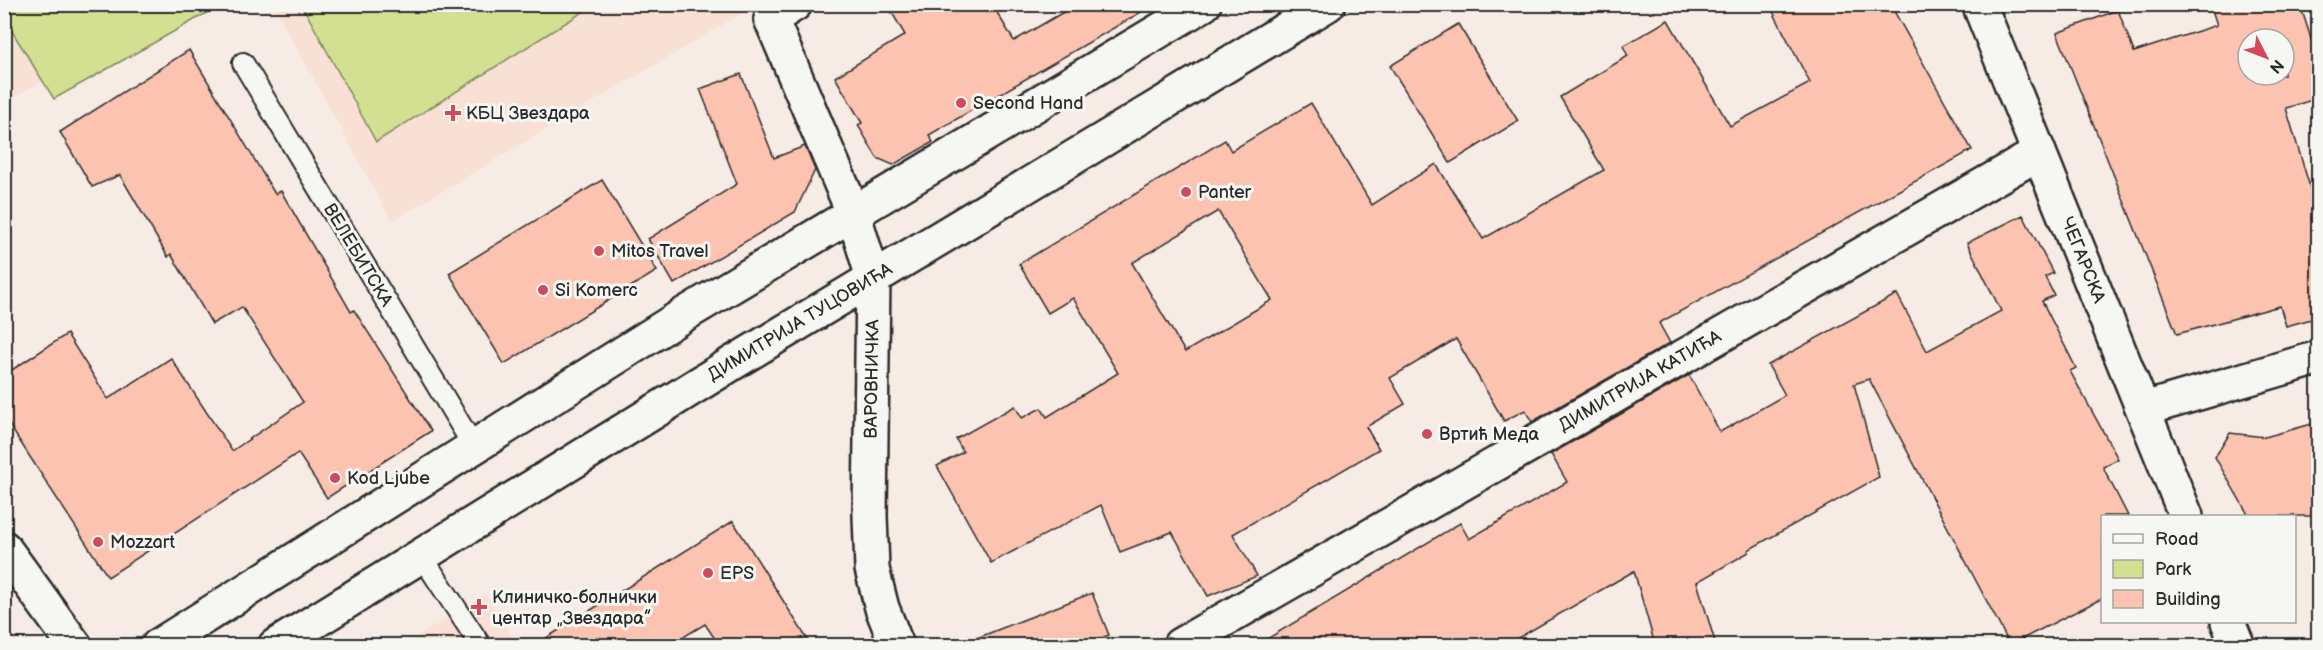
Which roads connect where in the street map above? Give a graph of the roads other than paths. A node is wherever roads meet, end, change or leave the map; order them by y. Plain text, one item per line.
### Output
1 (1204, 4) edge
2 (1328, 4) edge
3 (1983, 5) edge
4 (777, 9) edge
5 (243, 63) dead end
6 (2039, 153) junction
7 (853, 212) junction
8 (873, 278) junction
9 (2319, 358) edge
10 (2144, 409) junction
11 (474, 447) junction
12 (2186, 515) edge
13 (4, 548) edge
14 (421, 555) junction
15 (2229, 623) edge
16 (75, 645) edge
17 (158, 645) edge
18 (275, 645) edge
19 (481, 645) edge
20 (897, 645) edge
21 (1180, 645) edge
22 (2238, 645) edge

1 - 7 street
2 - 8 street, ДИМИТРИЈА ТУЦОВИЋА
3 - 6 street, ЧЕГАРСКА
4 - 7 street, ВАРОВНИЧКА
5 - 11 lane, ВЕЛЕБИТСКА
6 - 10 street, ЧЕГАРСКА
6 - 21 street, ДИМИТРИЈА КАТИЋА
7 - 8 street, ВАРОВНИЧКА
7 - 11 street
8 - 14 street, ДИМИТРИЈА ТУЦОВИЋА
8 - 20 street, ВАРОВНИЧКА
9 - 10 street
10 - 12 street, ЧЕГАРСКА
11 - 17 street
13 - 16 street
14 - 18 street, ДИМИТРИЈА ТУЦОВИЋА
14 - 19 lane
15 - 22 street

